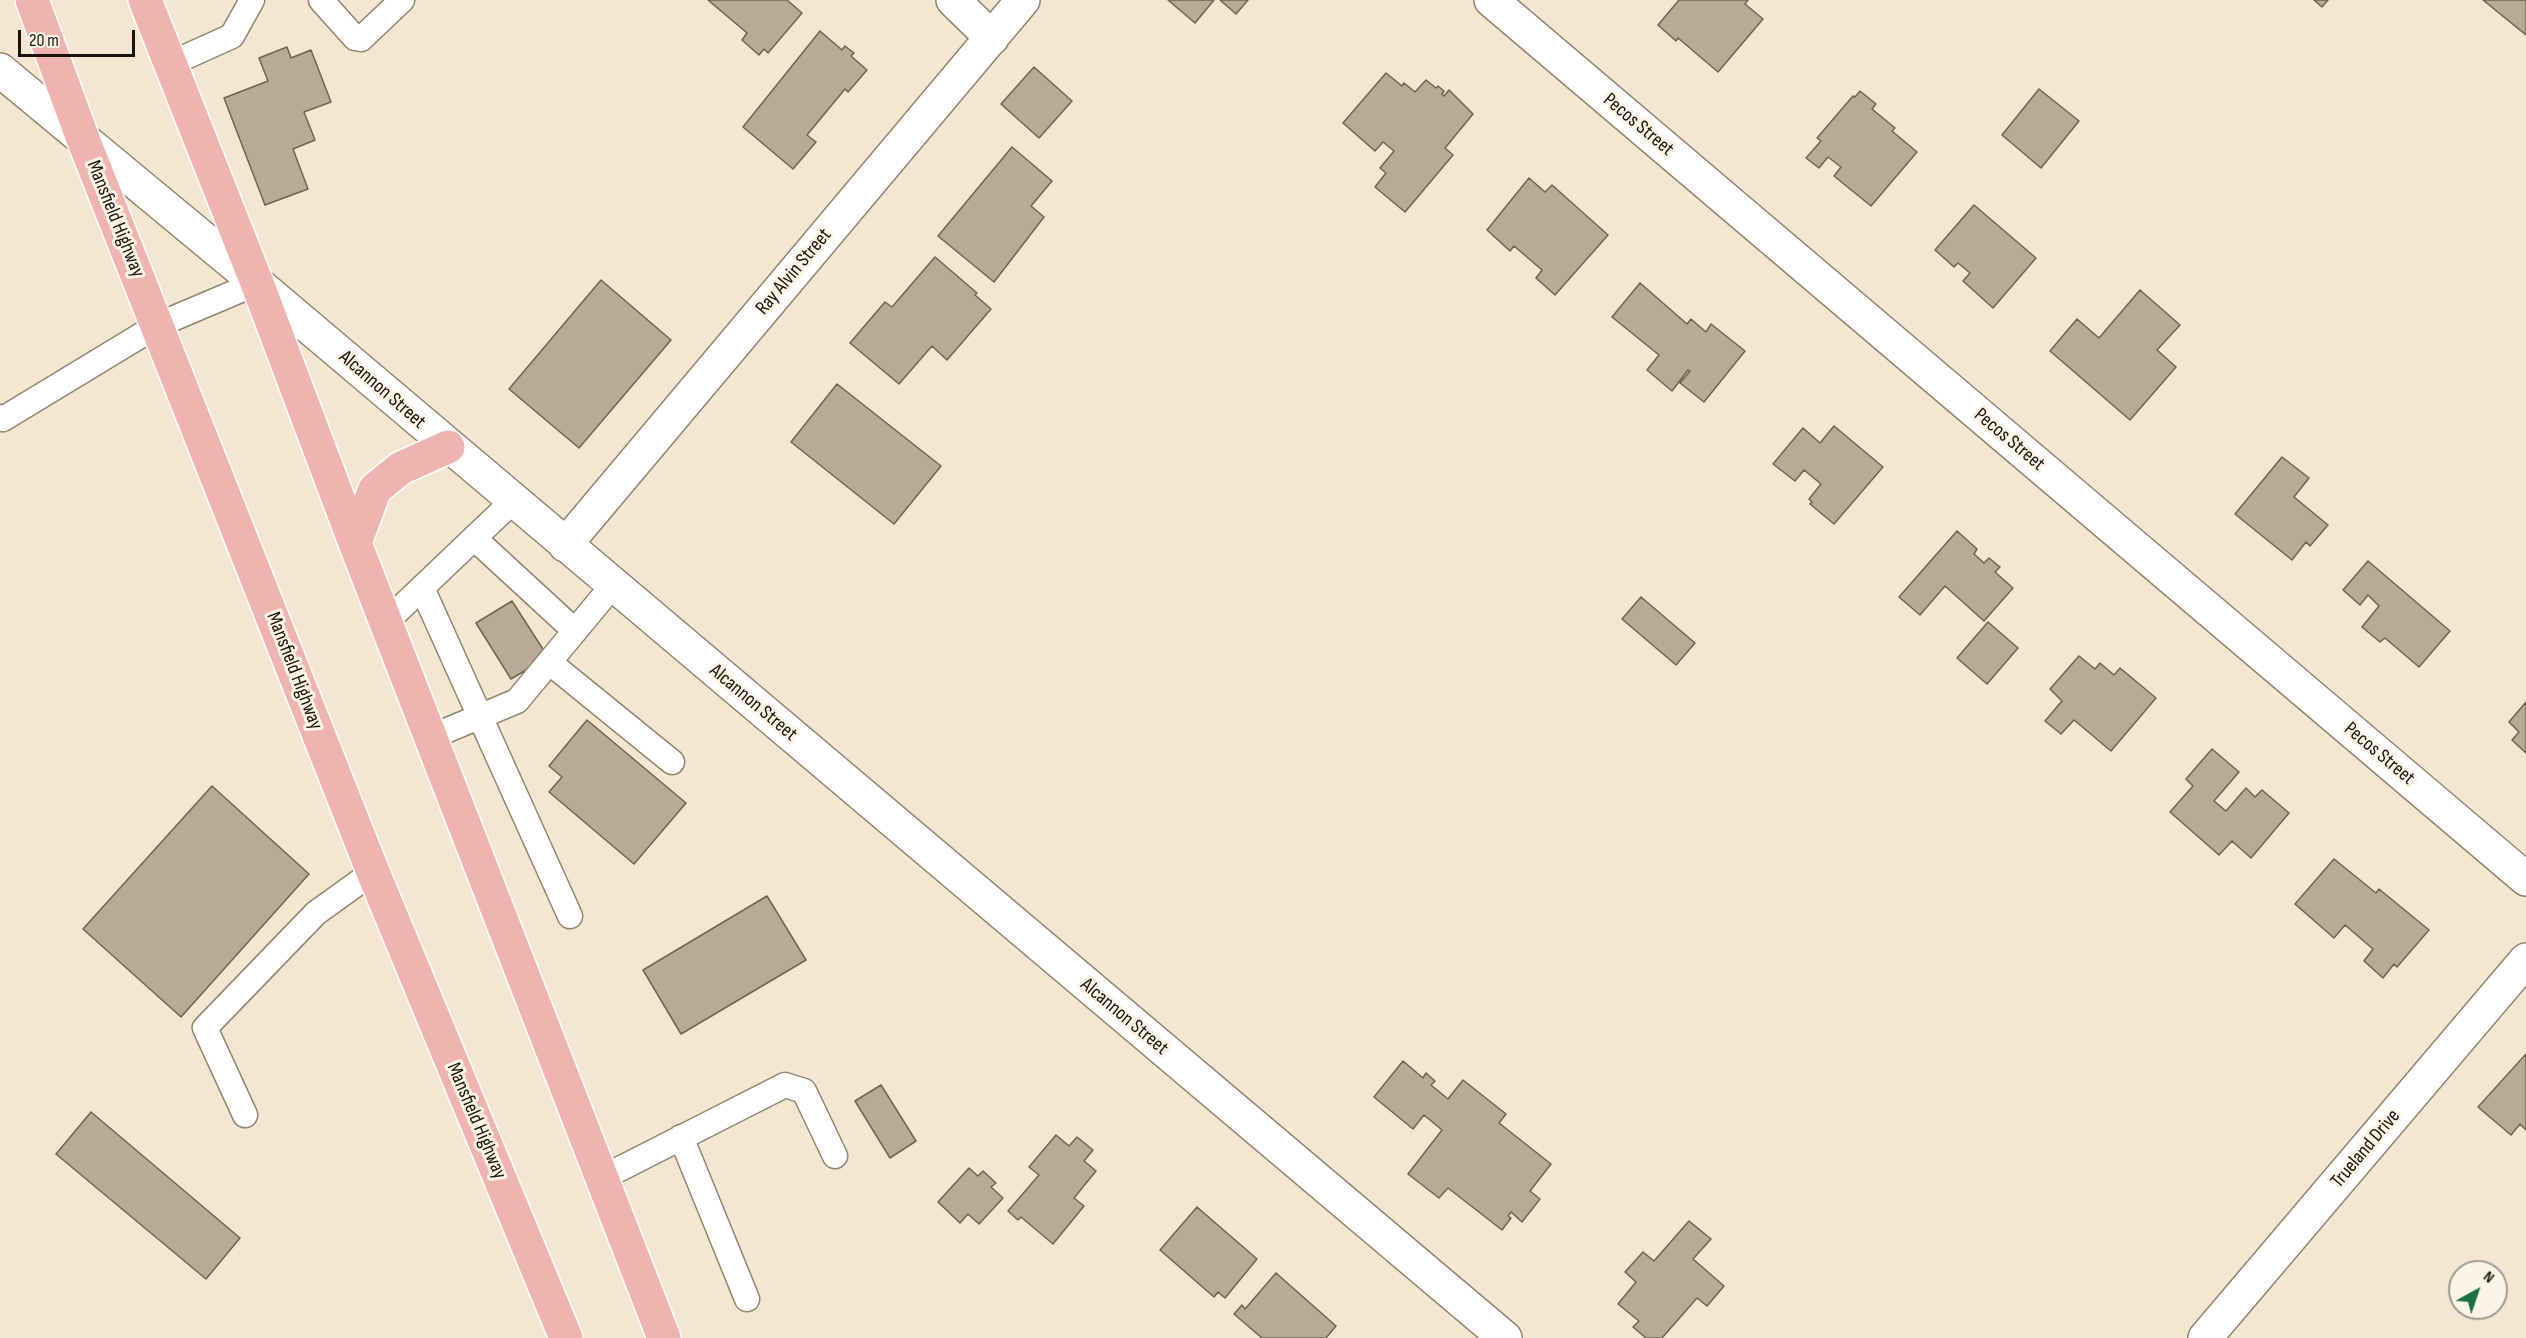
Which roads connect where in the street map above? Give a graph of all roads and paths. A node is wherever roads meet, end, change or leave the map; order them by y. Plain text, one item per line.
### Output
1 (32, 0) edge
2 (145, 0) edge
3 (252, 0) edge
4 (321, 0) edge
5 (402, 0) edge
6 (953, 0) edge
7 (1023, 0) edge
8 (1491, 0) edge
9 (992, 38) junction
10 (170, 64) junction
11 (0, 70) edge
12 (83, 139) junction
13 (257, 283) junction
14 (158, 325) junction
15 (1, 421) edge
16 (448, 447) junction
17 (513, 501) junction
18 (474, 538) junction
19 (355, 543) junction
20 (565, 544) junction
21 (613, 585) junction
22 (422, 588) junction
23 (386, 622) junction
24 (575, 632) junction
25 (549, 662) junction
26 (481, 716) junction
27 (431, 736) junction
28 (672, 762) dead end
29 (373, 872) junction
30 (2526, 879) edge
31 (570, 916) dead end
32 (2526, 960) edge
33 (245, 1115) dead end
34 (681, 1137) junction
35 (835, 1156) dead end
36 (602, 1178) junction
37 (747, 1299) dead end
38 (566, 1338) edge
39 (664, 1338) edge
40 (1505, 1338) edge
41 (2205, 1338) edge

1 - 12 main road, Mansfield Highway
2 - 10 main road
3 - 10 lane
4 - 5 lane
6 - 9 street
7 - 9 street, Ray Alvin Street
8 - 30 street, Pecos Street
9 - 20 street, Ray Alvin Street
10 - 13 main road
11 - 12 street, Alcannon Street
12 - 13 street, Alcannon Street
12 - 14 main road, Mansfield Highway
13 - 14 lane
13 - 16 street, Alcannon Street
13 - 19 main road
14 - 15 lane
14 - 29 main road, Mansfield Highway
16 - 17 street, Alcannon Street
16 - 19 main road
17 - 18 lane
17 - 20 street, Alcannon Street
18 - 22 lane
18 - 24 lane
19 - 23 main road
20 - 21 street, Alcannon Street
21 - 24 lane
21 - 40 street, Alcannon Street
22 - 23 lane
22 - 26 lane
23 - 27 main road
24 - 25 lane
25 - 26 lane
25 - 28 lane
26 - 27 lane
26 - 31 lane
27 - 36 main road
29 - 33 lane
29 - 38 main road, Mansfield Highway
32 - 41 street, Trueland Drive
34 - 35 lane
34 - 36 lane
34 - 37 lane
36 - 39 main road

